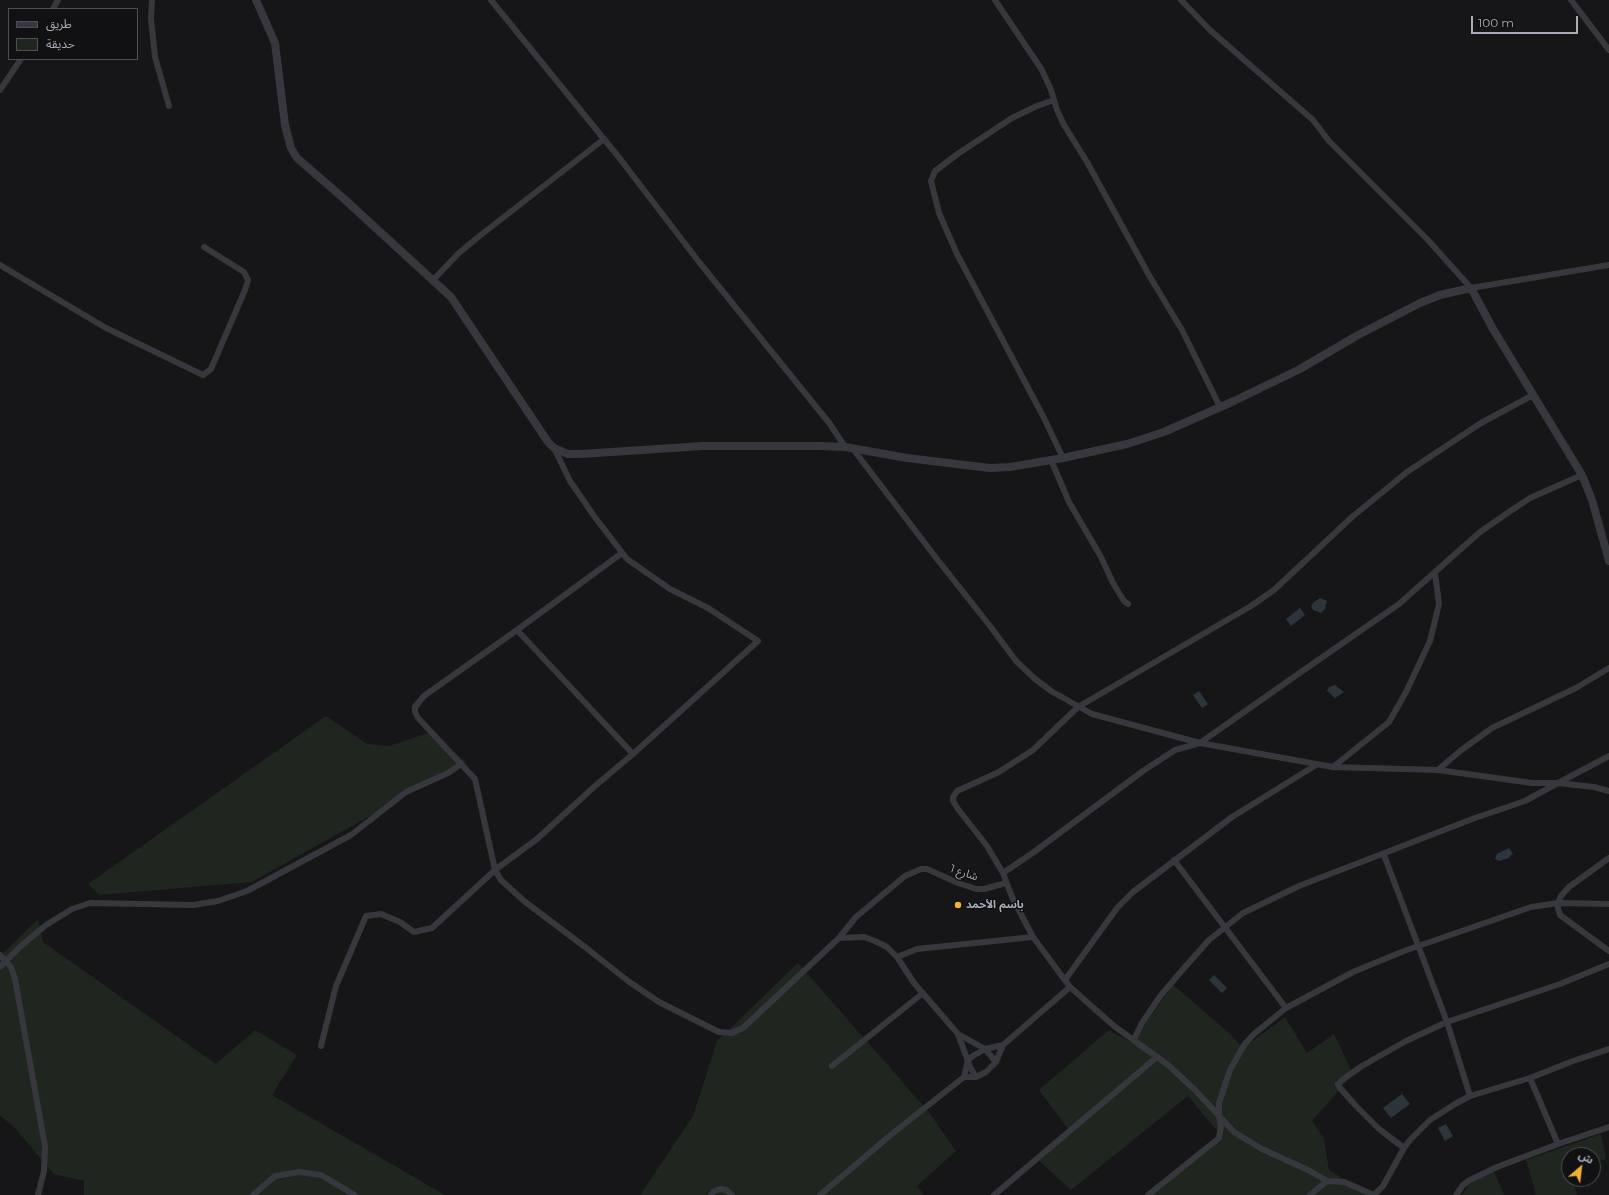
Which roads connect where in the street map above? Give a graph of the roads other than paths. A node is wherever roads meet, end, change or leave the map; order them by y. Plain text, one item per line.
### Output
1 (152, 0) edge
2 (256, 0) edge
3 (491, 0) edge
4 (995, 0) edge
5 (1181, 0) edge
6 (1571, 0) edge
7 (1609, 50) edge
8 (20, 60) edge
9 (0, 90) edge
10 (1054, 100) junction
11 (169, 106) dead end
12 (604, 139) junction
13 (204, 247) dead end
14 (0, 265) edge
15 (1609, 265) edge
16 (433, 280) junction
17 (1471, 288) junction
18 (1533, 395) junction
19 (1220, 407) junction
20 (845, 447) junction
21 (554, 448) junction
22 (854, 449) junction
23 (1063, 458) junction
24 (1051, 460) junction
25 (1582, 475) junction
26 (622, 553) junction
27 (1609, 561) edge
28 (1435, 573) junction
29 (1128, 604) dead end
30 (517, 630) junction
31 (1609, 668) edge
32 (1078, 707) junction
33 (1200, 743) junction
34 (633, 754) junction
35 (1609, 756) edge
36 (461, 764) junction
37 (1316, 766) junction
38 (1333, 767) junction
39 (1438, 770) junction
40 (1558, 783) junction
41 (1609, 791) edge
42 (1384, 855) junction
43 (1609, 858) edge
44 (1174, 860) junction
45 (495, 870) junction
46 (1003, 873) junction
47 (1006, 883) junction
48 (1558, 903) junction
49 (1609, 904) edge
50 (1226, 926) junction
51 (1034, 937) junction
52 (839, 938) junction
53 (1419, 946) junction
54 (1609, 951) edge
55 (0, 955) edge
56 (897, 957) junction
57 (6, 961) junction
58 (1609, 964) edge
59 (0, 967) edge
60 (1065, 980) junction
61 (1070, 987) junction
62 (923, 993) junction
63 (1286, 1008) junction
64 (1447, 1022) junction
65 (958, 1034) junction
66 (1134, 1039) junction
67 (1003, 1045) junction
68 (321, 1046) dead end
69 (985, 1049) junction
70 (1609, 1049) edge
71 (1157, 1057) junction
72 (968, 1060) junction
73 (996, 1062) junction
74 (832, 1066) dead end
75 (964, 1077) junction
76 (976, 1077) junction
77 (1530, 1078) junction
78 (1470, 1096) junction
79 (1219, 1116) junction
80 (1609, 1127) edge
81 (1558, 1144) junction
82 (1404, 1148) junction
83 (1327, 1181) junction
84 (38, 1195) edge
85 (253, 1195) edge
86 (355, 1195) edge
87 (711, 1195) edge
88 (732, 1195) edge
89 (820, 1195) edge
90 (994, 1195) edge
91 (1148, 1195) edge
92 (1310, 1195) edge
93 (1375, 1195) edge
94 (1456, 1195) edge

1 - 11 street
2 - 16 street
3 - 12 street
4 - 10 street
5 - 17 street
6 - 7 street
8 - 9 street
10 - 19 street
10 - 23 street
12 - 16 street
12 - 20 street
13 - 14 street
15 - 17 street
16 - 21 street
17 - 18 street
17 - 19 street
18 - 25 street
18 - 32 street
19 - 23 street
20 - 21 street
20 - 22 street
21 - 26 street
22 - 24 street
22 - 32 street
23 - 24 street
24 - 29 street
25 - 27 street
25 - 28 street
26 - 30 street
26 - 34 street
28 - 33 street
28 - 38 street
30 - 34 street
30 - 36 street
31 - 39 street
32 - 33 street
32 - 46 street
33 - 37 street
33 - 46 street
34 - 45 street
35 - 40 street
36 - 45 street
36 - 57 street
37 - 38 street
37 - 44 street
38 - 39 street
39 - 40 street
40 - 41 street
40 - 42 street
42 - 50 street
42 - 53 street
43 - 48 street
44 - 50 street
44 - 60 street
45 - 52 street
45 - 68 street
46 - 47 street
47 - 51 street
47 - 52 street, شارع 1
48 - 49 street
48 - 53 street
48 - 54 street
50 - 63 street
50 - 66 street
51 - 56 street
51 - 60 street
52 - 56 street
53 - 63 street
53 - 64 street
55 - 57 street
56 - 62 street
57 - 59 street
57 - 84 street
58 - 64 street
60 - 61 street
61 - 66 street
61 - 67 street
62 - 65 street
62 - 74 street
63 - 79 street
64 - 78 street
64 - 82 street
65 - 69 street
65 - 72 street
66 - 71 street
67 - 69 street
67 - 73 street
69 - 72 street
69 - 73 street
70 - 77 street
71 - 79 street
71 - 90 street
72 - 75 street
72 - 76 street
73 - 76 street
75 - 76 street
75 - 89 street
77 - 78 street
77 - 81 street
78 - 82 street
79 - 83 street
79 - 91 street
80 - 81 street
81 - 94 street
82 - 93 street
83 - 92 street
83 - 93 street
85 - 86 street
87 - 88 street

